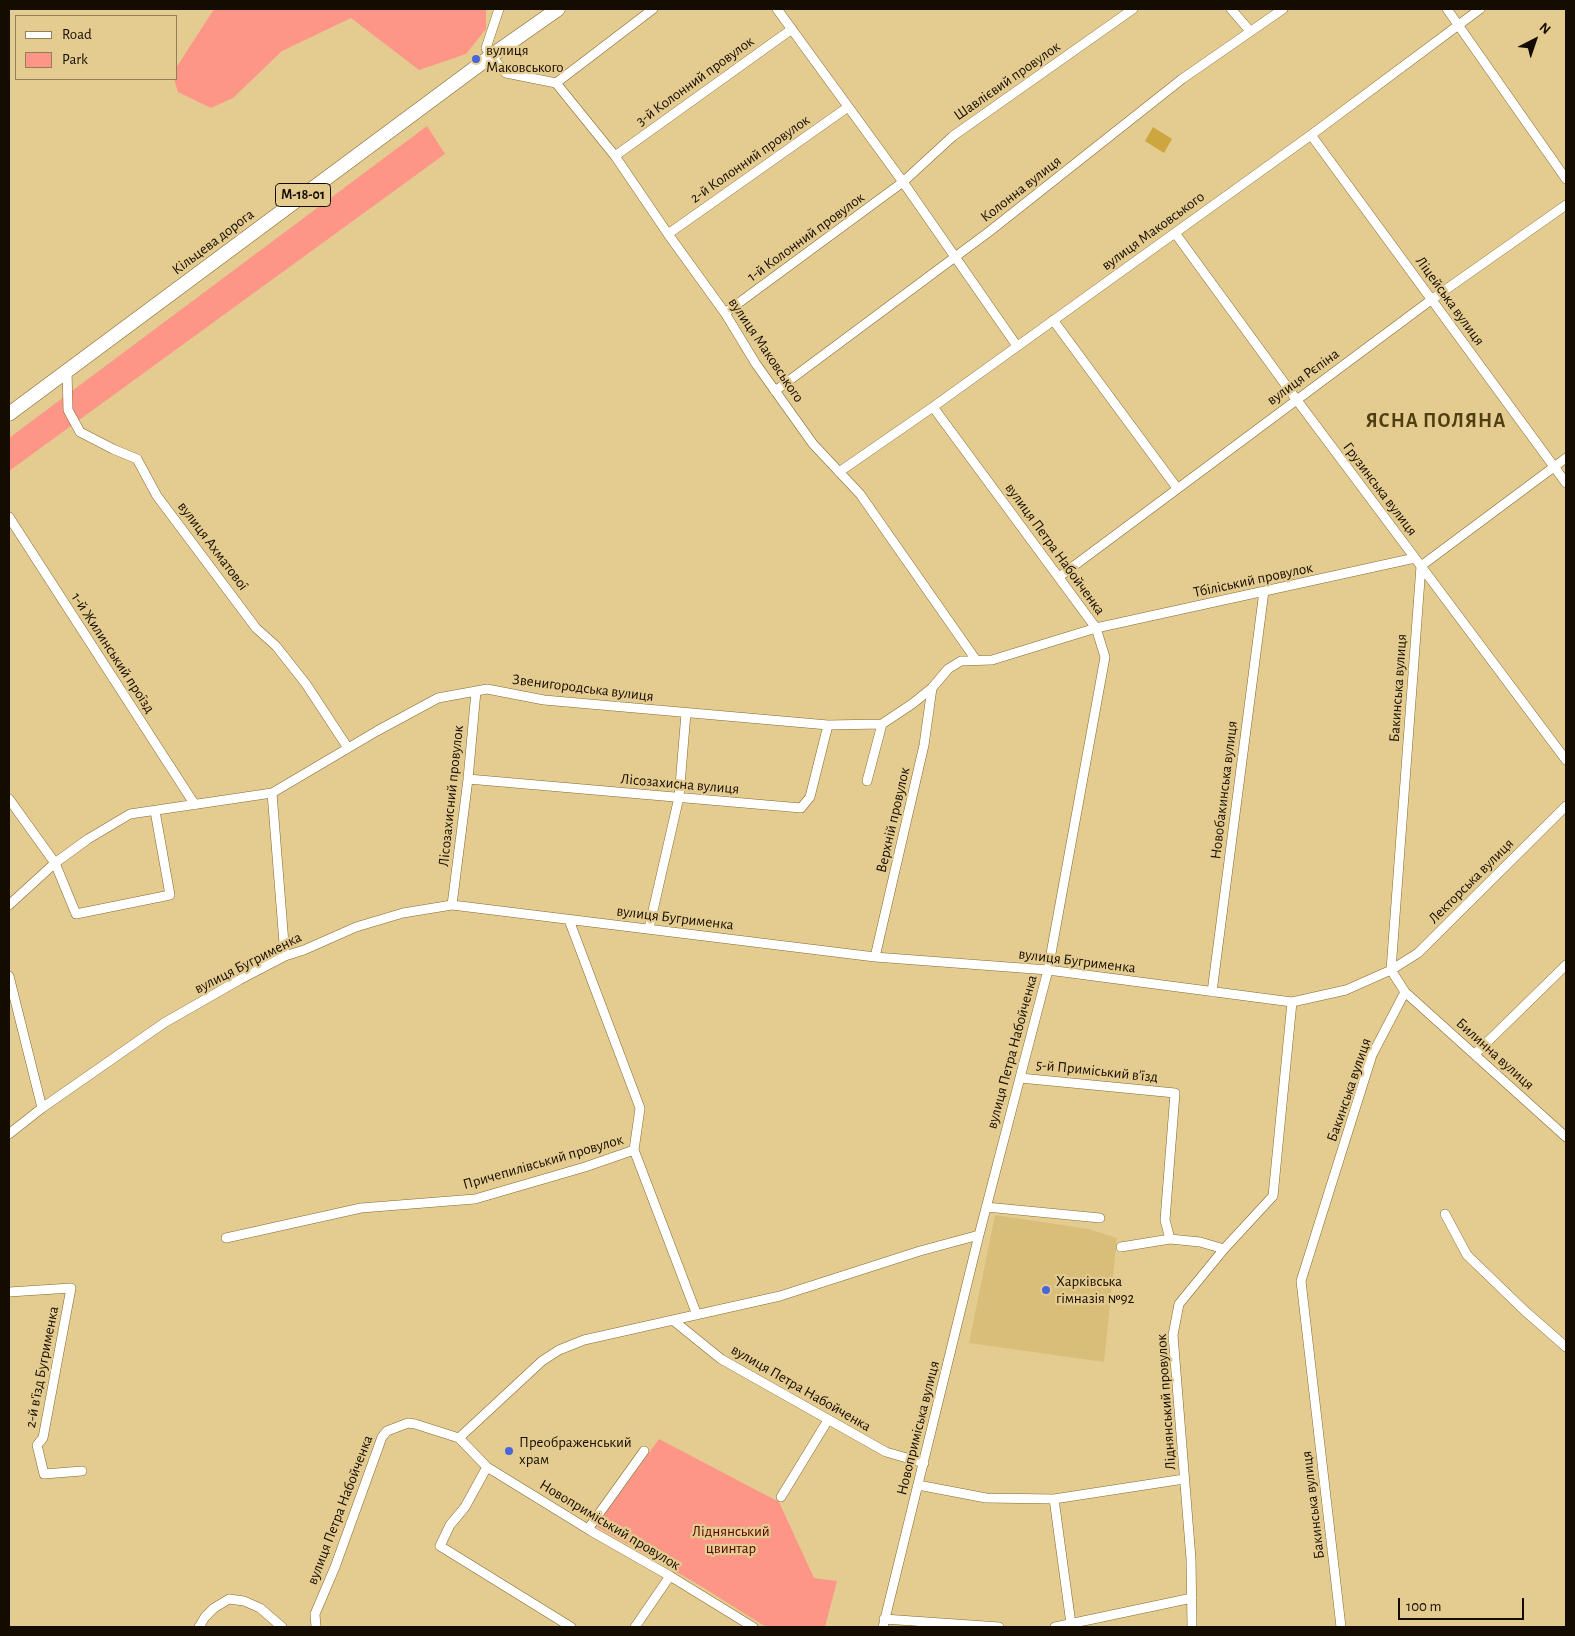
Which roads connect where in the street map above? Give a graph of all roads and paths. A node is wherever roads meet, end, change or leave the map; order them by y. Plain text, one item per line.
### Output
1 (499, 9) edge
2 (558, 9) edge
3 (653, 9) edge
4 (777, 9) edge
5 (1133, 9) edge
6 (1231, 9) edge
7 (1283, 9) edge
8 (1447, 9) edge
9 (1480, 9) edge
10 (1458, 24) junction
11 (792, 29) junction
12 (1250, 31) junction
13 (491, 56) junction
14 (556, 83) junction
15 (848, 107) junction
16 (1311, 135) junction
17 (615, 156) junction
18 (1566, 179) edge
19 (903, 182) junction
20 (1566, 205) edge
21 (1175, 232) junction
22 (668, 234) junction
23 (955, 257) junction
24 (1431, 300) junction
25 (725, 313) junction
26 (1053, 320) junction
27 (1016, 346) junction
28 (67, 370) junction
29 (775, 390) junction
30 (1296, 399) junction
31 (933, 407) junction
32 (9, 414) edge
33 (1566, 458) edge
34 (1555, 467) junction
35 (840, 472) junction
36 (1566, 483) edge
37 (1177, 488) junction
38 (9, 517) edge
39 (1418, 562) junction
40 (1059, 577) junction
41 (1264, 591) junction
42 (1096, 628) junction
43 (976, 660) junction
44 (932, 688) junction
45 (476, 691) junction
46 (686, 712) junction
47 (882, 724) junction
48 (828, 725) junction
49 (348, 748) junction
50 (1566, 760) edge
51 (468, 779) junction
52 (867, 781) dead end
53 (272, 793) junction
54 (678, 797) junction
55 (9, 799) edge
56 (195, 805) junction
57 (1566, 806) edge
58 (155, 811) junction
59 (55, 863) junction
60 (452, 905) junction
61 (9, 906) edge
62 (569, 920) junction
63 (649, 928) junction
64 (285, 956) junction
65 (875, 957) junction
66 (1566, 965) edge
67 (1048, 970) junction
68 (1391, 970) junction
69 (9, 976) edge
70 (1212, 992) junction
71 (1405, 992) junction
72 (1292, 1002) junction
73 (1476, 1054) junction
74 (1020, 1078) junction
75 (42, 1108) junction
76 (1565, 1133) edge
77 (9, 1134) edge
78 (634, 1150) junction
79 (986, 1207) junction
80 (1445, 1214) dead end
81 (1100, 1218) dead end
82 (979, 1235) junction
83 (226, 1238) dead end
84 (1170, 1238) junction
85 (1121, 1247) dead end
86 (1224, 1249) junction
87 (9, 1292) edge
88 (697, 1315) junction
89 (674, 1321) junction
90 (1566, 1347) edge
91 (828, 1420) junction
92 (459, 1438) junction
93 (644, 1451) dead end
94 (924, 1463) junction
95 (487, 1467) junction
96 (82, 1471) dead end
97 (1184, 1479) junction
98 (918, 1484) junction
99 (781, 1497) dead end
100 (1054, 1499) junction
101 (588, 1529) junction
102 (670, 1576) junction
103 (1192, 1598) junction
104 (883, 1623) edge
105 (1071, 1624) junction
106 (199, 1627) edge
107 (282, 1627) edge
108 (316, 1627) edge
109 (571, 1627) edge
110 (635, 1627) edge
111 (753, 1627) edge
112 (999, 1627) edge
113 (1055, 1627) edge
114 (1192, 1627) edge
115 (1342, 1627) edge

1 - 13 street
2 - 13 highway, Кільцева дорога / М-18-01
3 - 14 street
4 - 11 street
5 - 19 street, Шавлієвий провулок
6 - 12 street
7 - 12 street, Колонна вулиця
8 - 10 street
9 - 10 street, вулиця Маковського
10 - 16 street, вулиця Маковського
10 - 18 street
11 - 15 street
11 - 17 street, 3-й Колонний провулок
12 - 23 street, Колонна вулиця
13 - 14 street
13 - 28 highway, Кільцева дорога / М-18-01
14 - 17 street, вулиця Маковського
15 - 19 street
15 - 22 street, 2-й Колонний провулок
16 - 21 street, вулиця Маковського
16 - 24 street, Ліцейська вулиця
17 - 22 street, вулиця Маковського
19 - 23 street
19 - 25 street, 1-й Колонний провулок
20 - 24 street, вулиця Рєпіна
21 - 26 street, вулиця Маковського
21 - 30 street, Грузинська вулиця
22 - 25 street, вулиця Маковського
23 - 27 street
23 - 29 street, Колонна вулиця
24 - 30 street, вулиця Рєпіна
24 - 34 street, Ліцейська вулиця
25 - 29 street, вулиця Маковського
26 - 27 street, вулиця Маковського
26 - 37 street
27 - 31 street, вулиця Маковського
28 - 32 highway, Кільцева дорога / М-18-01
28 - 49 street, вулиця Ахматової
29 - 35 street, вулиця Маковського
30 - 37 street, вулиця Рєпіна
30 - 39 street, Грузинська вулиця
31 - 35 street, вулиця Маковського
31 - 40 street, вулиця Петра Набойченка
33 - 34 street
34 - 36 street, Ліцейська вулиця
34 - 39 street
35 - 43 street, вулиця Маковського
37 - 40 street, вулиця Рєпіна
38 - 56 street, 1-й Жилинський проїзд
39 - 41 street, Тбіліський провулок
39 - 50 street, Грузинська вулиця
39 - 68 street, Бакинська вулиця
40 - 42 street, вулиця Петра Набойченка
41 - 42 street, Тбіліський провулок
41 - 70 street, Новобакинська вулиця
42 - 43 street
42 - 67 street, вулиця Петра Набойченка
43 - 44 street
44 - 47 street
44 - 65 street, Верхній провулок
45 - 46 street, Звенигородська вулиця
45 - 49 street, Звенигородська вулиця
45 - 51 street, Лісозахисний провулок
46 - 48 street, Звенигородська вулиця
46 - 54 street
47 - 48 street, Звенигородська вулиця
47 - 52 street
48 - 54 street, Лісозахисна вулиця
49 - 53 street, Звенигородська вулиця
51 - 54 street, Лісозахисна вулиця
51 - 60 street, Лісозахисний провулок
53 - 56 street, Звенигородська вулиця
53 - 64 street
54 - 63 street
55 - 59 street
56 - 58 street, Звенигородська вулиця
57 - 68 street, Лекторська вулиця
58 - 59 street, Звенигородська вулиця
58 - 59 street
59 - 61 street, Звенигородська вулиця
60 - 62 street, вулиця Бугрименка
60 - 64 street, вулиця Бугрименка
62 - 63 street, вулиця Бугрименка
62 - 78 street
63 - 65 street, вулиця Бугрименка
64 - 75 street, вулиця Бугрименка
65 - 67 street, вулиця Бугрименка
66 - 73 street
67 - 70 street, вулиця Бугрименка
67 - 74 street, вулиця Петра Набойченка
68 - 71 street
68 - 72 street, вулиця Бугрименка
69 - 75 street
70 - 72 street, вулиця Бугрименка
71 - 73 street, Билинна вулиця
71 - 115 street, Бакинська вулиця
72 - 86 street, Ліднянський провулок
73 - 76 street, Билинна вулиця
74 - 79 street, вулиця Петра Набойченка
74 - 84 street, 5-й Приміський в’їзд
75 - 77 street, вулиця Бугрименка
78 - 83 street, Причепилівський провулок
78 - 88 street, Причепилівський провулок
79 - 81 street
79 - 82 street, вулиця Петра Набойченка
80 - 90 street
82 - 88 street
82 - 94 street, Новоприміська вулиця
84 - 85 street
84 - 86 street
86 - 97 street, Ліднянський провулок
87 - 96 street, 2-й в'їзд Бугрименка
88 - 89 street
89 - 91 street, вулиця Петра Набойченка
89 - 92 street
91 - 94 street, вулиця Петра Набойченка
91 - 99 street
92 - 95 street, Новоприміський провулок
92 - 108 street, вулиця Петра Набойченка
93 - 101 street
94 - 98 street, Новоприміська вулиця
95 - 101 street, Новоприміський провулок
95 - 109 street
97 - 100 street
97 - 103 street, Ліднянський провулок
98 - 100 street
98 - 104 street, Новоприміська вулиця
100 - 105 street
101 - 102 street, Новоприміський провулок
102 - 110 street
102 - 111 street, Новоприміський провулок
103 - 105 street
103 - 114 street, Ліднянський провулок
104 - 112 street
105 - 113 street
106 - 107 street

